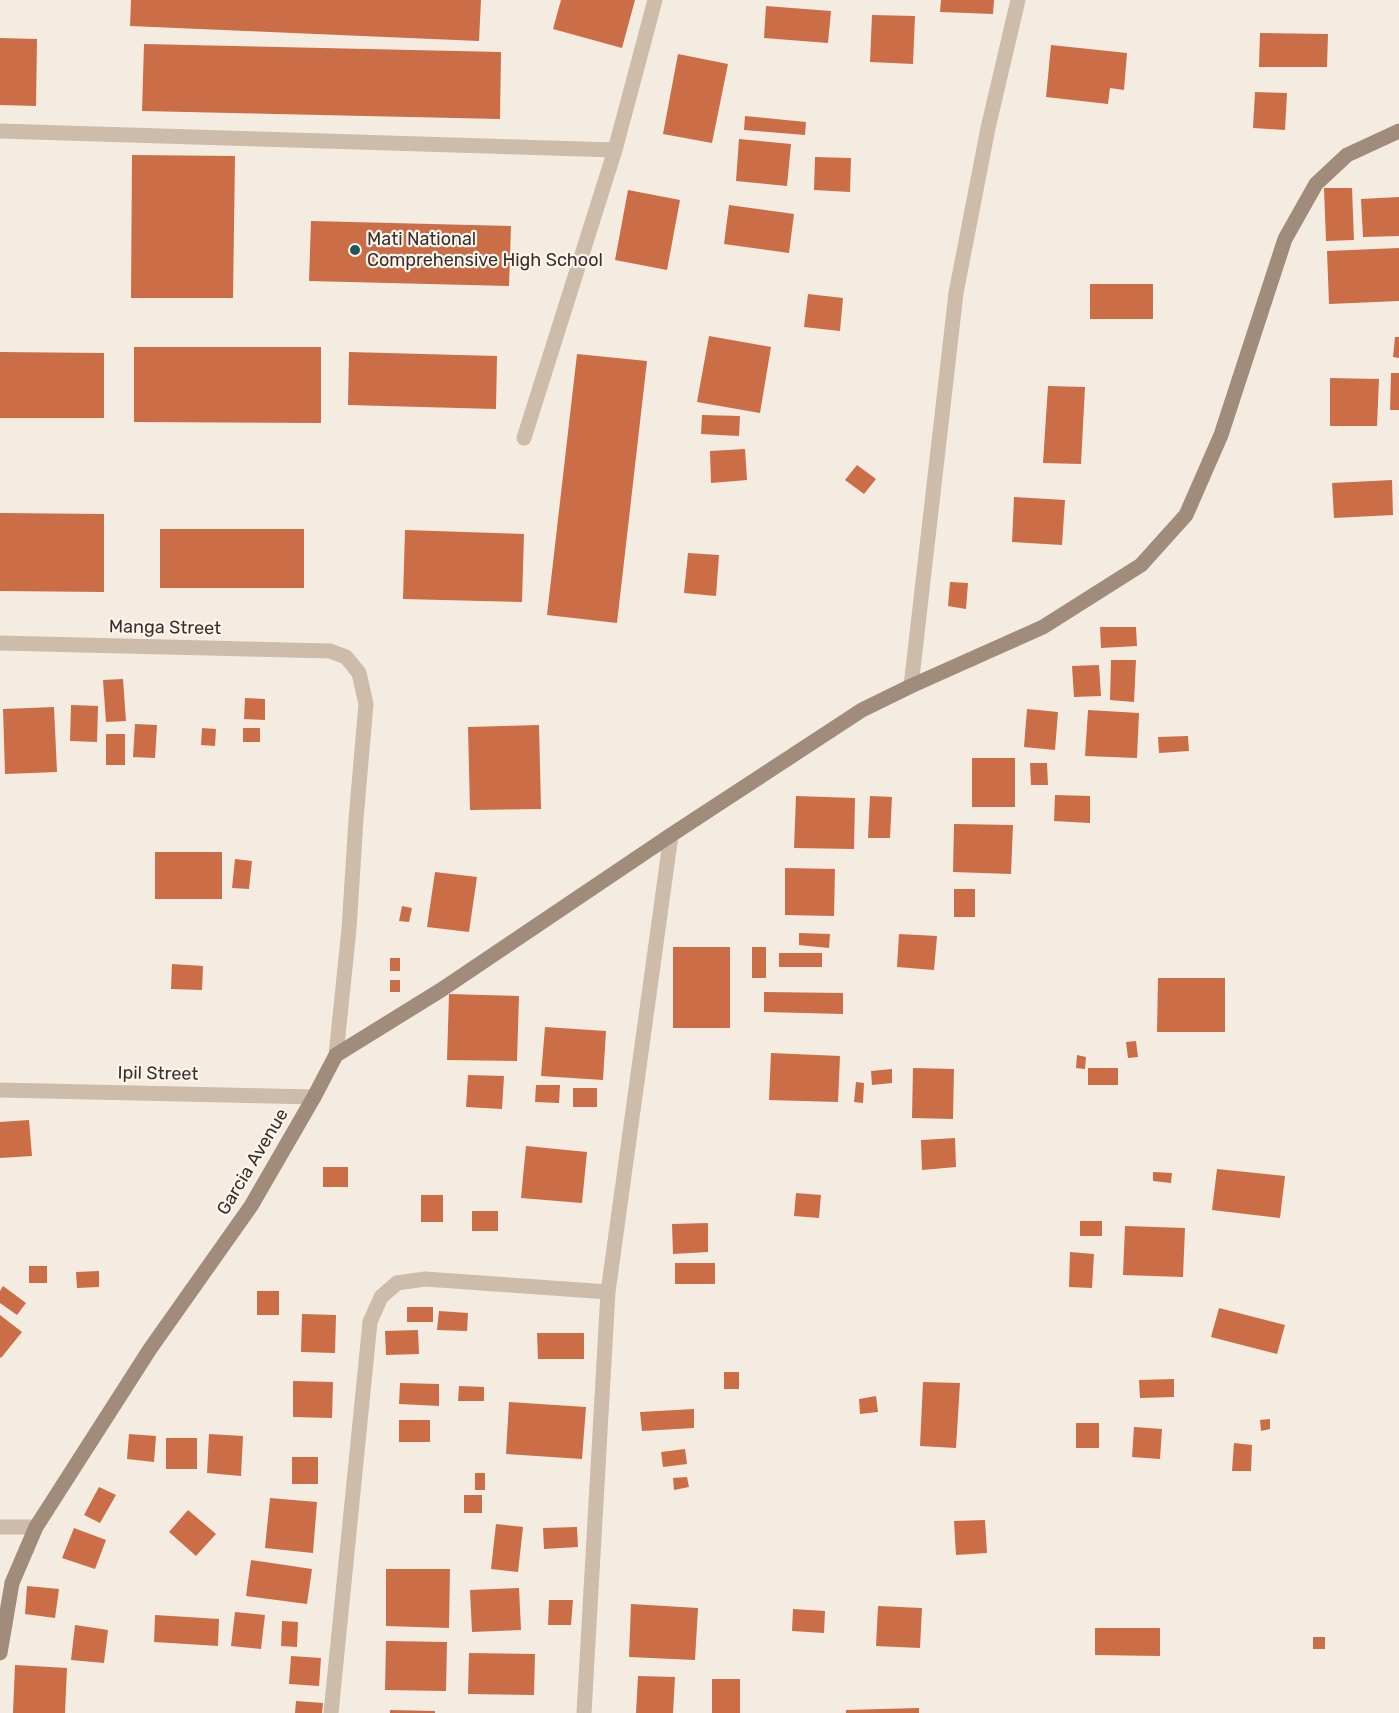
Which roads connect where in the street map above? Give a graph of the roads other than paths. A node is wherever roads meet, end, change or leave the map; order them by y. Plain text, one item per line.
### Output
1 (655, 0) edge
2 (1018, 0) edge
3 (0, 131) edge
4 (1399, 131) edge
5 (615, 150) junction
6 (524, 438) dead end
7 (0, 643) edge
8 (330, 651) joint
9 (910, 686) junction
10 (671, 835) junction
11 (336, 1055) junction
12 (0, 1090) edge
13 (314, 1097) junction
14 (608, 1292) junction
15 (0, 1527) edge
16 (36, 1527) junction
17 (0, 1653) edge
18 (331, 1713) edge
19 (584, 1713) edge

1 - 5 street
2 - 9 street
3 - 5 street
4 - 9 street
5 - 6 street
7 - 8 street, Manga Street
8 - 11 street, Garcia Avenue
9 - 10 street
10 - 11 street
10 - 14 street
11 - 13 street, Garcia Avenue
12 - 13 street, Ipil Street
13 - 16 street, Garcia Avenue
14 - 18 street
14 - 19 street
15 - 16 street
16 - 17 street, Garcia Avenue

